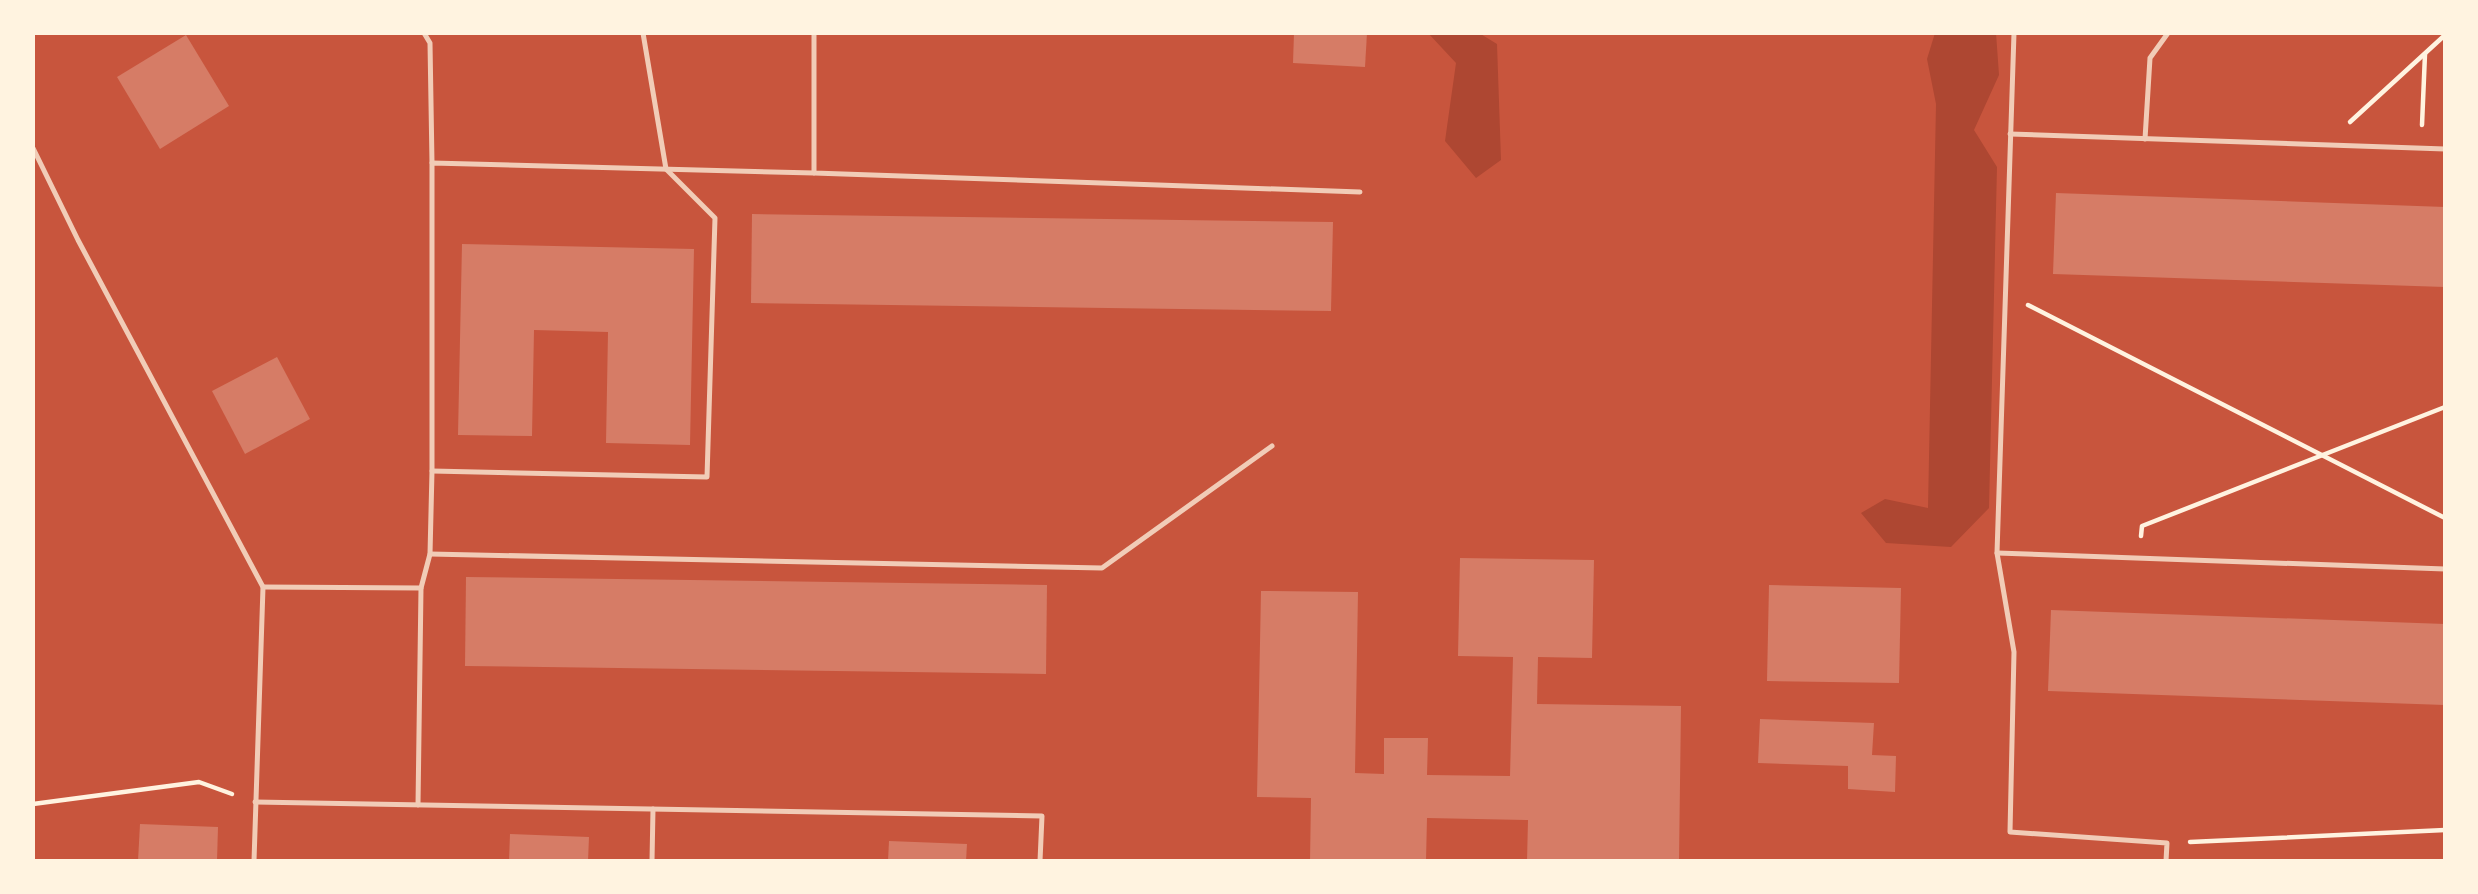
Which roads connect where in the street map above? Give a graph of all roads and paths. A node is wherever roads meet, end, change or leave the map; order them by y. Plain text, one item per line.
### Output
1 (424, 33) edge
2 (643, 33) edge
3 (814, 33) edge
4 (2014, 33) edge
5 (2168, 33) edge
6 (2445, 35) edge
7 (2425, 53) junction
8 (2010, 134) junction
9 (2145, 139) junction
10 (2325, 145) junction
11 (33, 148) edge
12 (2421, 148) junction
13 (2445, 149) edge
14 (432, 163) junction
15 (666, 169) junction
16 (814, 173) junction
17 (1360, 192) dead end
18 (2005, 294) junction
19 (2445, 407) edge
20 (1272, 446) dead end
21 (2322, 456) junction
22 (432, 471) junction
23 (2445, 518) edge
24 (1997, 553) junction
25 (430, 554) junction
26 (2140, 558) junction
27 (2445, 569) edge
28 (263, 587) junction
29 (421, 588) junction
30 (255, 802) junction
31 (33, 804) edge
32 (418, 805) junction
33 (653, 809) junction
34 (2445, 831) edge
35 (2167, 844) junction
36 (254, 861) edge
37 (652, 861) edge
38 (1040, 861) edge
39 (2166, 861) edge

1 - 14 lane
2 - 15 lane
3 - 16 lane
4 - 8 lane
5 - 9 lane
6 - 7 path
7 - 10 path
7 - 12 path
8 - 9 lane
8 - 18 lane
9 - 10 lane
10 - 12 lane
11 - 28 lane
12 - 13 lane
14 - 15 lane
14 - 22 lane
15 - 16 lane
15 - 22 lane
16 - 17 lane
18 - 21 path
18 - 24 lane
19 - 21 path
20 - 25 lane
21 - 23 path
21 - 26 path
22 - 25 lane
24 - 26 lane
24 - 35 lane
25 - 29 lane
26 - 27 lane
28 - 29 lane
28 - 30 lane
29 - 32 lane
30 - 31 path
30 - 32 lane
30 - 36 lane
32 - 33 lane
33 - 37 lane
33 - 38 lane
34 - 35 path
35 - 39 lane

